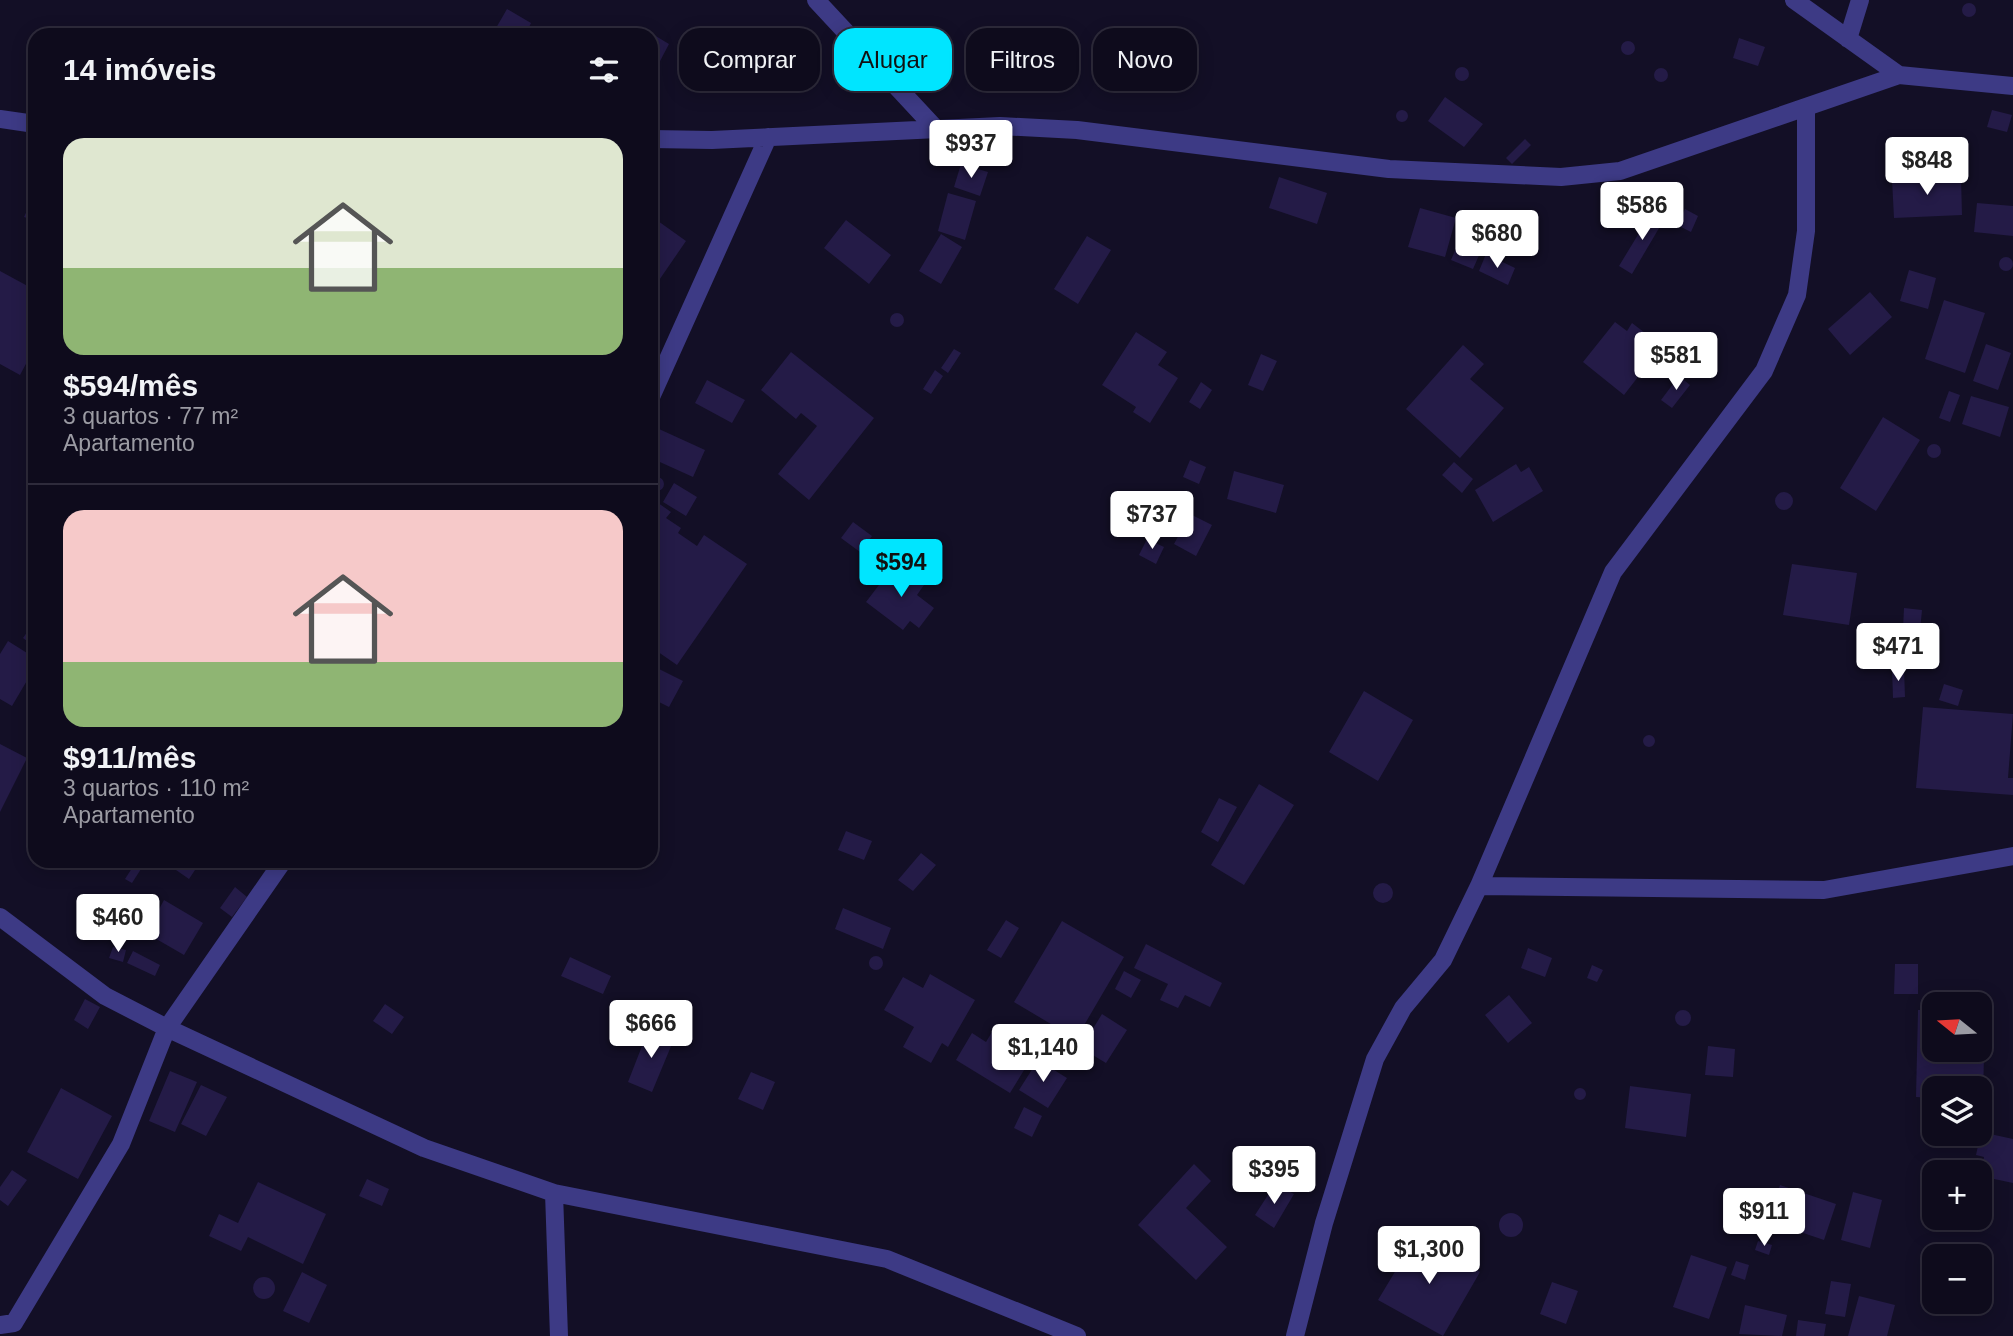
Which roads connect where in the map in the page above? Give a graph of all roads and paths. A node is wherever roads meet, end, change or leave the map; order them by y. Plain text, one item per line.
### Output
1 (816, 0) edge
2 (1794, 0) edge
3 (1860, 0) edge
4 (1848, 39) junction
5 (1899, 75) junction
6 (2013, 86) edge
7 (1806, 108) junction
8 (0, 119) edge
9 (28, 123) edge
10 (936, 129) junction
11 (768, 137) junction
12 (658, 139) edge
13 (658, 381) edge
14 (2013, 856) edge
15 (278, 868) edge
16 (1479, 887) junction
17 (0, 917) edge
18 (167, 1028) junction
19 (554, 1193) junction
20 (0, 1325) edge
21 (559, 1336) edge
22 (1077, 1336) edge
23 (1295, 1336) edge

1 - 10 street
2 - 4 street
3 - 4 street
4 - 5 street
5 - 6 street
5 - 7 street
7 - 10 street
7 - 16 street
8 - 9 street
10 - 11 street
11 - 12 street
11 - 13 street
14 - 16 street
15 - 18 street
16 - 23 street
17 - 18 street
18 - 19 street
18 - 20 street
19 - 21 street
19 - 22 street

